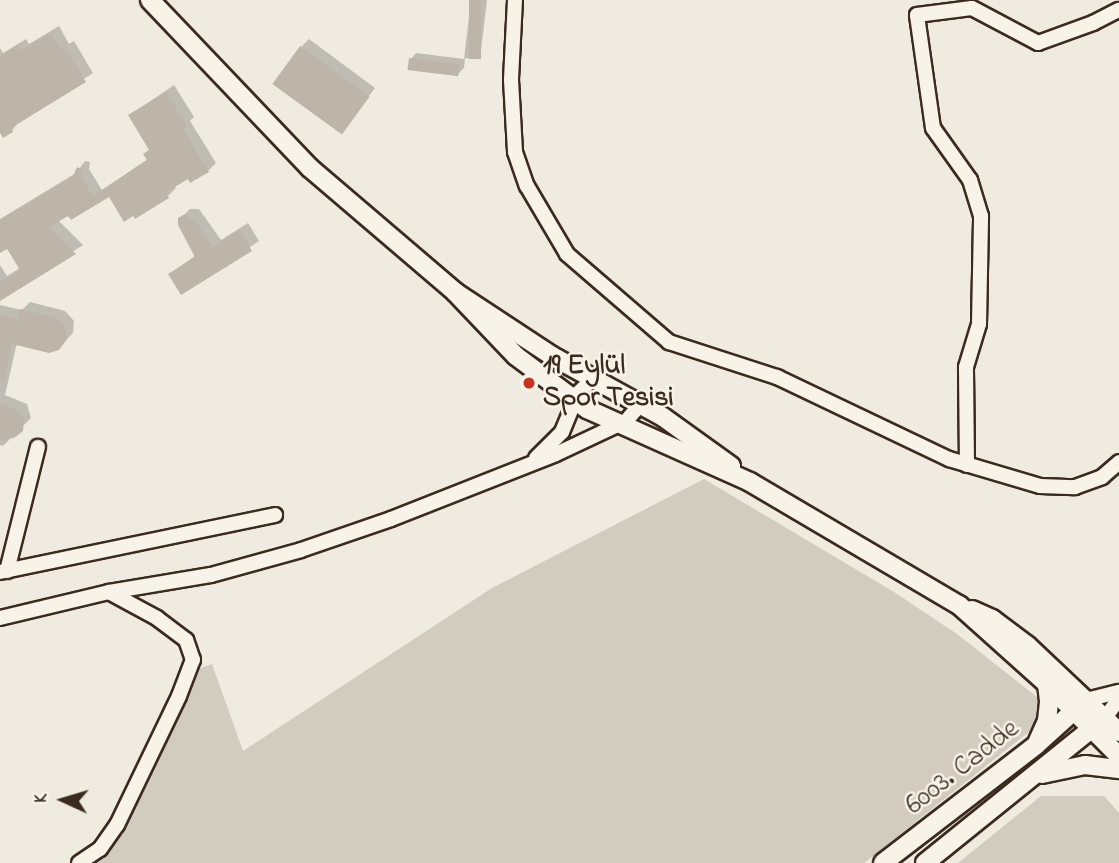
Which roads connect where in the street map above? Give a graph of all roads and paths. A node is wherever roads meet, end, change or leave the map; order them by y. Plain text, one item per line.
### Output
1 (150, 0) edge
2 (515, 0) edge
3 (1119, 10) edge
4 (455, 292) junction
5 (594, 378) junction
6 (574, 401) junction
7 (641, 404) junction
8 (618, 426) junction
9 (38, 447) dead end
10 (1119, 461) edge
11 (530, 463) junction
12 (967, 465) junction
13 (750, 482) junction
14 (275, 514) dead end
15 (4, 571) edge
16 (109, 592) junction
17 (959, 605) junction
18 (0, 618) edge
19 (1046, 684) junction
20 (1119, 692) edge
21 (1119, 699) edge
22 (1080, 706) junction
23 (1099, 724) junction
24 (1119, 732) edge
25 (1036, 745) junction
26 (1119, 756) edge
27 (1119, 769) edge
28 (1039, 774) junction
29 (79, 863) edge
30 (883, 863) edge
31 (925, 863) edge

1 - 4 main road
2 - 12 street
3 - 12 street
4 - 5 main road
4 - 6 main road
5 - 6 street
5 - 7 main road
6 - 8 main road
6 - 11 street
7 - 8 street
7 - 13 main road
8 - 11 street
8 - 13 main road
9 - 15 street
10 - 12 street
11 - 16 street
13 - 17 main road
14 - 15 street
16 - 18 street
16 - 29 street
17 - 19 main road
17 - 22 main road
19 - 22 main road
19 - 25 main road
20 - 22 street
21 - 23 street
22 - 23 main road
22 - 25 main road, 6003. Cadde
23 - 24 main road
23 - 26 main road
23 - 28 main road, 6003. Cadde
25 - 30 main road, 6003. Cadde
27 - 28 main road
28 - 31 main road, 6003. Cadde

